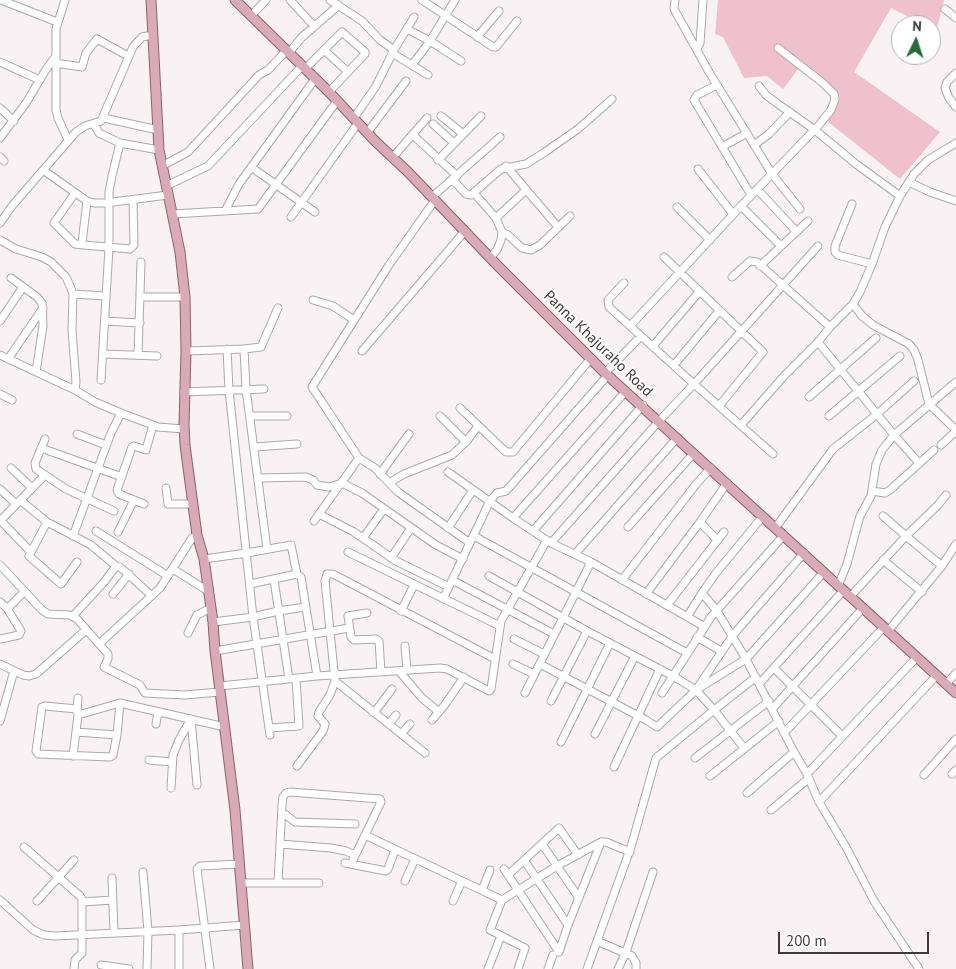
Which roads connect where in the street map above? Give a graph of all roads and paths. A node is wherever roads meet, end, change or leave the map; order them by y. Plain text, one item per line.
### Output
1 (1, 0) edge
2 (65, 0) edge
3 (151, 0) edge
4 (236, 0) edge
5 (266, 0) edge
6 (290, 0) edge
7 (330, 0) edge
8 (422, 0) edge
9 (455, 0) edge
10 (668, 0) edge
11 (675, 0) edge
12 (703, 0) edge
13 (339, 5) junction
14 (674, 9) junction
15 (945, 9) dead end
16 (499, 11) dead end
17 (251, 16) junction
18 (445, 16) junction
19 (414, 17) dead end
20 (956, 18) edge
21 (517, 21) dead end
22 (58, 22) junction
23 (314, 26) junction
24 (407, 29) junction
25 (153, 35) junction
26 (477, 37) junction
27 (430, 41) junction
28 (778, 48) dead end
29 (697, 49) junction
30 (324, 50) junction
31 (287, 52) junction
32 (393, 52) junction
33 (128, 56) junction
34 (55, 60) junction
35 (461, 61) dead end
36 (0, 62) edge
37 (412, 65) junction
38 (303, 67) junction
39 (348, 72) junction
40 (956, 73) edge
41 (428, 75) dead end
42 (315, 79) junction
43 (40, 80) junction
44 (406, 81) dead end
45 (717, 84) junction
46 (759, 86) dead end
47 (329, 92) junction
48 (612, 99) dead end
49 (337, 101) junction
50 (955, 105) edge
51 (0, 108) edge
52 (790, 112) junction
53 (441, 116) dead end
54 (481, 116) dead end
55 (104, 118) junction
56 (427, 118) dead end
57 (14, 121) junction
58 (356, 121) junction
59 (94, 124) junction
60 (433, 124) dead end
61 (158, 130) junction
62 (815, 130) junction
63 (367, 133) junction
64 (463, 134) junction
65 (747, 134) junction
66 (413, 135) junction
67 (500, 136) dead end
68 (0, 138) edge
69 (68, 140) junction
70 (120, 143) junction
71 (454, 143) junction
72 (956, 143) edge
73 (754, 145) junction
74 (722, 146) junction
75 (159, 150) junction
76 (393, 157) junction
77 (438, 160) junction
78 (162, 166) junction
79 (252, 166) junction
80 (506, 166) junction
81 (698, 169) dead end
82 (43, 170) junction
83 (772, 174) junction
84 (454, 178) junction
85 (909, 182) junction
86 (276, 185) junction
87 (167, 190) junction
88 (526, 190) junction
89 (754, 192) junction
90 (75, 193) junction
91 (474, 193) junction
92 (900, 196) junction
93 (434, 198) junction
94 (132, 200) junction
95 (87, 201) junction
96 (956, 201) edge
97 (301, 202) junction
98 (110, 203) junction
99 (852, 204) dead end
100 (741, 206) junction
101 (677, 208) dead end
102 (800, 209) dead end
103 (225, 211) junction
104 (315, 212) dead end
105 (172, 214) junction
106 (733, 214) junction
107 (570, 216) dead end
108 (291, 217) dead end
109 (2, 218) edge
110 (496, 218) junction
111 (808, 221) dead end
112 (558, 227) junction
113 (464, 231) junction
114 (796, 231) junction
115 (502, 232) junction
116 (0, 240) edge
117 (710, 240) junction
118 (84, 245) junction
119 (781, 246) junction
120 (818, 246) dead end
121 (109, 248) junction
122 (664, 257) dead end
123 (490, 258) junction
124 (141, 262) dead end
125 (872, 264) junction
126 (760, 266) junction
127 (680, 272) junction
128 (11, 278) dead end
129 (732, 278) dead end
130 (624, 283) dead end
131 (782, 286) junction
132 (23, 287) junction
133 (699, 292) junction
134 (73, 294) junction
135 (106, 296) junction
136 (140, 297) junction
137 (185, 297) junction
138 (313, 300) dead end
139 (853, 304) junction
140 (43, 308) junction
141 (278, 308) dead end
142 (719, 311) junction
143 (0, 320) edge
144 (354, 320) junction
145 (105, 321) junction
146 (140, 323) junction
147 (630, 326) junction
148 (830, 327) junction
149 (742, 331) junction
150 (641, 336) junction
151 (876, 338) dead end
152 (818, 342) junction
153 (653, 346) junction
154 (227, 349) junction
155 (244, 349) junction
156 (186, 351) junction
157 (362, 351) dead end
158 (103, 354) junction
159 (0, 355) edge
160 (138, 355) junction
161 (158, 356) dead end
162 (900, 356) dead end
163 (591, 358) junction
164 (8, 359) junction
165 (674, 365) junction
166 (840, 371) junction
167 (36, 372) junction
168 (606, 374) junction
169 (101, 380) dead end
170 (914, 381) dead end
171 (956, 382) edge
172 (694, 384) junction
173 (264, 388) dead end
174 (246, 389) junction
175 (75, 390) junction
176 (229, 390) junction
177 (626, 391) junction
178 (857, 391) junction
179 (184, 392) junction
180 (0, 394) edge
181 (808, 397) dead end
182 (12, 400) dead end
183 (929, 404) junction
184 (642, 405) junction
185 (719, 406) junction
186 (460, 408) dead end
187 (121, 413) junction
188 (876, 415) junction
189 (250, 416) junction
190 (287, 416) dead end
191 (440, 416) dead end
192 (829, 416) dead end
193 (659, 421) junction
194 (741, 424) junction
195 (153, 425) junction
196 (478, 426) junction
197 (184, 429) junction
198 (956, 430) edge
199 (77, 434) dead end
200 (409, 434) dead end
201 (894, 435) junction
202 (45, 438) dead end
203 (677, 438) junction
204 (466, 442) junction
205 (298, 444) dead end
206 (106, 445) junction
207 (254, 447) junction
208 (41, 448) junction
209 (694, 453) junction
210 (773, 454) dead end
211 (359, 458) junction
212 (919, 463) junction
213 (11, 468) dead end
214 (98, 468) junction
215 (711, 468) junction
216 (448, 472) dead end
217 (380, 474) junction
218 (44, 475) junction
219 (122, 477) junction
220 (258, 478) junction
221 (342, 483) junction
222 (389, 483) junction
223 (727, 483) junction
224 (0, 488) edge
225 (32, 488) junction
226 (166, 488) dead end
227 (474, 490) junction
228 (872, 491) junction
229 (946, 495) dead end
230 (86, 498) junction
231 (134, 500) junction
232 (18, 502) junction
233 (490, 502) junction
234 (144, 504) dead end
235 (193, 504) junction
236 (384, 509) junction
237 (114, 511) dead end
238 (320, 514) junction
239 (763, 516) junction
240 (883, 516) dead end
241 (513, 518) junction
242 (0, 521) edge
243 (314, 521) dead end
244 (47, 522) junction
245 (700, 522) junction
246 (628, 527) dead end
247 (776, 527) junction
248 (411, 528) junction
249 (448, 528) junction
250 (96, 531) dead end
251 (533, 531) junction
252 (118, 532) dead end
253 (724, 532) dead end
254 (197, 535) junction
255 (784, 535) junction
256 (73, 536) junction
257 (474, 536) junction
258 (906, 536) junction
259 (363, 538) junction
260 (718, 540) junction
261 (549, 542) junction
262 (470, 543) junction
263 (956, 544) edge
264 (268, 548) junction
265 (30, 551) junction
266 (348, 552) dead end
267 (247, 553) junction
268 (804, 553) junction
269 (575, 554) junction
270 (391, 558) junction
271 (204, 559) junction
272 (463, 559) junction
273 (883, 560) junction
274 (77, 562) dead end
275 (591, 562) junction
276 (0, 565) edge
277 (116, 566) junction
278 (942, 566) junction
279 (532, 568) junction
280 (173, 570) junction
281 (824, 572) junction
282 (128, 574) junction
283 (297, 574) junction
284 (168, 576) junction
285 (489, 576) dead end
286 (274, 580) junction
287 (622, 580) junction
288 (250, 584) junction
289 (451, 584) junction
290 (414, 585) junction
291 (208, 590) junction
292 (575, 591) junction
293 (844, 591) junction
294 (24, 592) junction
295 (518, 592) junction
296 (922, 592) junction
297 (702, 593) junction
298 (113, 594) dead end
299 (646, 594) junction
300 (152, 596) junction
301 (443, 599) junction
302 (0, 602) edge
303 (667, 605) junction
304 (306, 607) junction
305 (211, 608) junction
306 (863, 608) junction
307 (8, 609) junction
308 (508, 609) junction
309 (278, 610) junction
310 (401, 611) junction
311 (717, 611) junction
312 (367, 613) dead end
313 (73, 616) junction
314 (562, 616) junction
315 (253, 617) junction
316 (688, 617) junction
317 (213, 622) junction
318 (500, 626) junction
319 (705, 627) junction
320 (349, 628) junction
321 (886, 629) junction
322 (86, 630) junction
323 (587, 630) junction
324 (330, 631) junction
325 (188, 633) dead end
326 (310, 634) junction
327 (554, 634) junction
328 (733, 635) junction
329 (697, 637) junction
330 (0, 639) edge
331 (283, 639) junction
332 (514, 639) dead end
333 (610, 643) junction
334 (99, 644) junction
335 (256, 644) junction
336 (404, 646) dead end
337 (215, 651) junction
338 (721, 651) junction
339 (688, 653) junction
340 (544, 654) junction
341 (636, 656) junction
342 (917, 657) junction
343 (495, 659) junction
344 (746, 659) junction
345 (0, 664) edge
346 (513, 664) dead end
347 (540, 664) junction
348 (774, 668) junction
349 (660, 669) junction
350 (14, 671) junction
351 (403, 671) junction
352 (381, 672) junction
353 (956, 673) edge
354 (534, 674) junction
355 (317, 676) junction
356 (673, 676) junction
357 (936, 676) junction
358 (464, 677) junction
359 (563, 677) junction
360 (334, 678) junction
361 (292, 679) junction
362 (758, 680) junction
363 (262, 681) junction
364 (946, 684) junction
365 (793, 686) junction
366 (220, 689) junction
367 (392, 689) dead end
368 (588, 689) junction
369 (696, 690) junction
370 (525, 693) dead end
371 (956, 693) edge
372 (662, 694) dead end
373 (78, 698) dead end
374 (551, 701) dead end
375 (612, 702) junction
376 (120, 703) junction
377 (771, 704) junction
378 (812, 704) junction
379 (2, 706) edge
380 (714, 710) junction
381 (77, 712) junction
382 (158, 712) junction
383 (439, 712) junction
384 (374, 713) junction
385 (638, 715) junction
386 (396, 716) dead end
387 (191, 719) junction
388 (432, 720) dead end
389 (779, 721) junction
390 (0, 722) edge
391 (156, 724) dead end
392 (389, 724) junction
393 (410, 724) dead end
394 (225, 727) junction
395 (730, 730) junction
396 (76, 732) junction
397 (784, 733) junction
398 (401, 734) junction
399 (595, 734) dead end
400 (117, 735) junction
401 (842, 736) junction
402 (956, 739) edge
403 (561, 742) dead end
404 (744, 748) junction
405 (794, 752) junction
406 (425, 753) dead end
407 (73, 756) junction
408 (695, 758) dead end
409 (149, 760) dead end
410 (172, 762) junction
411 (297, 766) dead end
412 (614, 767) dead end
413 (924, 775) dead end
414 (710, 776) dead end
415 (808, 776) junction
416 (197, 785) dead end
417 (171, 788) dead end
418 (747, 793) dead end
419 (819, 802) junction
420 (771, 810) dead end
421 (282, 812) junction
422 (354, 824) dead end
423 (365, 835) junction
424 (602, 842) junction
425 (280, 844) junction
426 (542, 844) junction
427 (24, 847) dead end
428 (395, 850) junction
429 (630, 852) junction
430 (355, 855) junction
431 (578, 855) junction
432 (415, 859) junction
433 (74, 860) dead end
434 (524, 860) junction
435 (240, 864) junction
436 (557, 866) junction
437 (490, 870) dead end
438 (142, 872) dead end
439 (653, 872) dead end
440 (58, 878) junction
441 (112, 878) dead end
442 (537, 879) junction
443 (405, 881) dead end
444 (462, 881) junction
445 (241, 883) junction
446 (278, 883) junction
447 (319, 883) dead end
448 (482, 890) junction
449 (519, 891) junction
450 (579, 898) junction
451 (0, 900) edge
452 (113, 900) junction
453 (502, 900) junction
454 (37, 901) dead end
455 (453, 901) dead end
456 (82, 902) junction
457 (245, 925) junction
458 (568, 925) junction
459 (206, 928) junction
460 (179, 930) junction
461 (148, 932) junction
462 (114, 933) junction
463 (81, 935) junction
464 (501, 936) junction
465 (597, 941) junction
466 (626, 952) junction
467 (553, 955) dead end
468 (101, 965) dead end
469 (74, 969) edge
470 (130, 969) edge
471 (148, 969) edge
472 (179, 969) edge
473 (210, 969) edge
474 (248, 969) edge
475 (488, 969) edge
476 (518, 969) edge
477 (524, 969) edge
478 (548, 969) edge
479 (587, 969) edge
480 (618, 969) edge
481 (636, 969) edge
482 (919, 969) edge

1 - 22 street
2 - 22 street
3 - 25 main road
4 - 17 main road, Panna Khajuraho Road
5 - 17 street
6 - 23 street
7 - 13 street
8 - 18 street
9 - 18 street
10 - 14 street
11 - 14 street
12 - 29 street
13 - 23 street
13 - 32 street
14 - 29 street
15 - 20 street
16 - 26 street
17 - 31 main road, Panna Khajuraho Road
18 - 26 street
18 - 27 street
19 - 24 street
21 - 26 street
22 - 34 street
23 - 31 street
24 - 27 street
24 - 32 street
25 - 33 street
25 - 61 main road
27 - 35 street
27 - 37 street
28 - 62 street
29 - 45 street
30 - 38 street
30 - 39 street
30 - 39 street
31 - 38 main road, Panna Khajuraho Road
31 - 78 street
32 - 37 street
32 - 58 street
33 - 34 street
33 - 55 street
34 - 43 street
34 - 69 street
36 - 43 street
37 - 41 street
38 - 42 main road, Panna Khajuraho Road
38 - 87 street
39 - 47 street
40 - 50 street
42 - 47 main road, Panna Khajuraho Road
42 - 79 street
43 - 57 street
44 - 63 street
45 - 65 street
45 - 74 street
46 - 52 street
47 - 49 main road, Panna Khajuraho Road
48 - 80 street
49 - 58 main road, Panna Khajuraho Road
49 - 86 street
51 - 57 street
52 - 62 street
52 - 73 street
53 - 64 street
54 - 64 street
55 - 59 street
55 - 61 street
56 - 66 street
57 - 68 street
58 - 63 main road, Panna Khajuraho Road
58 - 97 street
59 - 69 street
59 - 70 street
60 - 71 street
61 - 75 main road
62 - 83 street
62 - 92 street
63 - 76 main road, Panna Khajuraho Road
64 - 71 street
65 - 73 street
65 - 74 street
66 - 76 street
66 - 77 street
67 - 84 street
69 - 82 street
70 - 75 street
70 - 98 street
71 - 77 street
72 - 85 street
73 - 83 street
74 - 89 street
75 - 78 main road
76 - 93 main road, Panna Khajuraho Road
77 - 84 street
78 - 87 main road
79 - 86 street
79 - 103 street
80 - 88 street
80 - 91 street
81 - 106 street
82 - 90 street
82 - 109 street
83 - 89 street
83 - 102 street
84 - 91 street
84 - 93 street
85 - 92 street
85 - 96 street
86 - 97 street
86 - 103 street
87 - 94 street
87 - 105 main road
88 - 110 street
88 - 112 street
89 - 100 street
89 - 114 street
90 - 95 street
90 - 118 street
91 - 110 street
92 - 125 street
93 - 113 main road, Panna Khajuraho Road
93 - 144 street
94 - 98 street
94 - 121 street
95 - 98 street
95 - 118 street
97 - 104 street
97 - 108 street
98 - 121 street
99 - 125 street
100 - 106 street
100 - 119 street
101 - 117 street
103 - 105 street
105 - 137 main road
106 - 117 street
107 - 112 street
110 - 115 street
111 - 114 street
112 - 115 street
113 - 123 main road, Panna Khajuraho Road
113 - 157 street
114 - 119 street
115 - 123 street
116 - 134 street
117 - 127 street
118 - 121 street
119 - 126 street
120 - 131 street
121 - 135 street
122 - 127 street
123 - 163 main road, Panna Khajuraho Road
124 - 136 street
125 - 139 street
126 - 129 street
126 - 131 street
127 - 133 street
127 - 147 street
128 - 132 street
130 - 147 street
131 - 148 street
131 - 149 street
132 - 140 street
132 - 143 street
133 - 142 street
133 - 153 street
134 - 135 street
134 - 175 street
135 - 145 street
136 - 137 street
136 - 146 street
137 - 156 main road
138 - 144 street
139 - 148 street
139 - 183 street
140 - 164 street
140 - 167 street
141 - 155 street
142 - 149 street
142 - 165 street
144 - 211 street
145 - 146 street
145 - 158 street
146 - 160 street
147 - 150 street
148 - 152 street
149 - 172 street
149 - 185 street
150 - 153 street
150 - 168 street
151 - 166 street
152 - 166 street
152 - 194 street
153 - 165 street
154 - 155 street
154 - 156 street
154 - 176 street
155 - 174 street
156 - 179 main road
158 - 160 street
158 - 169 street
159 - 164 street
160 - 161 street
162 - 178 street
163 - 168 main road, Panna Khajuraho Road
163 - 196 street
164 - 167 street
165 - 172 street
166 - 178 street
166 - 181 street
167 - 175 street
168 - 177 main road, Panna Khajuraho Road
168 - 233 street
170 - 188 street
171 - 183 street
172 - 185 street
172 - 193 street
173 - 174 street
174 - 176 street
174 - 189 street
175 - 187 street
176 - 179 street
176 - 267 street
177 - 184 main road, Panna Khajuraho Road
177 - 241 street
178 - 188 street
178 - 192 street
179 - 197 main road
180 - 182 street
183 - 198 street
183 - 201 street
184 - 193 main road, Panna Khajuraho Road
184 - 251 street
185 - 194 street
186 - 196 street
187 - 195 street
187 - 206 street
188 - 201 street
188 - 247 street
189 - 190 street
189 - 207 street
191 - 204 street
193 - 203 main road, Panna Khajuraho Road
193 - 261 street
194 - 210 street
195 - 197 street
195 - 219 street
196 - 204 street
197 - 235 main road
198 - 212 street
199 - 206 street
200 - 217 street
201 - 212 street
201 - 228 street
202 - 208 street
203 - 209 main road, Panna Khajuraho Road
203 - 269 street
204 - 222 street
205 - 207 street
206 - 214 street
207 - 220 street
208 - 214 street
208 - 218 street
209 - 215 main road, Panna Khajuraho Road
209 - 246 street
211 - 217 street
211 - 221 street
212 - 228 street
213 - 225 street
214 - 219 street
214 - 230 street
215 - 223 main road, Panna Khajuraho Road
215 - 287 street
216 - 227 street
217 - 222 street
218 - 225 street
218 - 230 street
219 - 231 street
220 - 221 street
220 - 264 street
221 - 236 street
221 - 238 street
222 - 249 street
223 - 239 main road, Panna Khajuraho Road
223 - 245 street
224 - 232 street
225 - 232 street
226 - 235 street
227 - 233 street
227 - 249 street
228 - 293 street
229 - 258 street
230 - 237 street
230 - 256 street
231 - 234 street
231 - 252 street
232 - 242 street
232 - 244 street
233 - 241 street
233 - 257 street
235 - 254 main road
236 - 248 street
236 - 259 street
238 - 243 street
238 - 259 street
239 - 247 main road, Panna Khajuraho Road
239 - 297 street
240 - 258 street
241 - 251 street
242 - 265 street
244 - 256 street
244 - 265 street
245 - 260 street
245 - 299 street
247 - 255 main road, Panna Khajuraho Road
248 - 270 street
248 - 272 street
249 - 262 street
250 - 284 street
251 - 261 street
253 - 260 street
254 - 271 main road
254 - 280 street
255 - 268 main road, Panna Khajuraho Road
255 - 311 street
256 - 277 street
257 - 262 street
257 - 279 street
258 - 273 street
258 - 278 street
259 - 270 street
260 - 303 street
261 - 269 street
261 - 279 street
262 - 272 street
263 - 278 street
264 - 267 street
264 - 283 street
265 - 274 street
266 - 290 street
267 - 271 street
267 - 288 street
268 - 281 main road, Panna Khajuraho Road
268 - 328 street
269 - 275 street
270 - 289 street
271 - 291 main road
272 - 289 street
273 - 293 street
273 - 296 street
275 - 287 street
275 - 292 street
276 - 294 street
277 - 282 street
277 - 313 street
278 - 296 street
279 - 292 street
279 - 295 street
280 - 284 street
280 - 291 street
281 - 293 main road, Panna Khajuraho Road
281 - 344 street
282 - 298 street
282 - 300 street
283 - 286 street
283 - 304 street
284 - 300 street
285 - 295 street
286 - 288 street
286 - 309 street
287 - 299 street
288 - 315 street
289 - 301 street
289 - 308 street
290 - 301 street
290 - 310 street
291 - 305 main road
292 - 314 street
292 - 339 street
293 - 306 main road, Panna Khajuraho Road
293 - 348 street
294 - 307 street
294 - 313 street
295 - 308 street
295 - 314 street
296 - 321 street
297 - 311 street
297 - 316 street
299 - 303 street
300 - 334 street
301 - 318 street
302 - 307 street
303 - 316 street
304 - 309 street
304 - 326 street
305 - 317 main road
305 - 325 street
306 - 321 main road, Panna Khajuraho Road
306 - 365 street
307 - 330 street
308 - 318 street
308 - 327 street
309 - 315 street
309 - 331 street
310 - 324 street
310 - 343 street
311 - 319 street
311 - 328 street
312 - 320 street
313 - 322 street
314 - 323 street
314 - 327 street
315 - 317 street
315 - 335 street
316 - 319 street
317 - 337 main road
318 - 343 street
319 - 329 street
320 - 324 street
320 - 352 street
321 - 342 main road, Panna Khajuraho Road
321 - 378 street
322 - 334 street
322 - 350 street
323 - 333 street
323 - 359 street
324 - 326 street
324 - 360 street
326 - 331 street
326 - 355 street
327 - 340 street
328 - 338 street
328 - 344 street
329 - 338 street
329 - 339 street
331 - 335 street
331 - 361 street
332 - 340 street
333 - 341 street
333 - 368 street
334 - 366 street
335 - 337 street
335 - 363 street
336 - 351 street
337 - 366 main road
338 - 369 street
339 - 356 street
340 - 347 street
341 - 349 street
341 - 375 street
342 - 357 main road, Panna Khajuraho Road
342 - 401 street
343 - 358 street
344 - 362 street
344 - 369 street
345 - 350 street
346 - 354 street
347 - 354 street
347 - 359 street
348 - 362 street
348 - 365 street
349 - 356 street
349 - 385 street
350 - 379 street
351 - 352 street
351 - 358 street
351 - 383 street
352 - 360 street
353 - 364 street
354 - 370 street
355 - 360 street
355 - 361 street
356 - 369 street
356 - 372 street
357 - 364 main road, Panna Khajuraho Road
357 - 419 street
358 - 383 street
359 - 368 street
359 - 374 street
360 - 384 street
360 - 411 street
361 - 363 street
361 - 363 street
362 - 377 street
362 - 380 street
363 - 366 street
364 - 371 main road, Panna Khajuraho Road
365 - 377 street
365 - 378 street
366 - 394 main road
367 - 384 street
368 - 375 street
368 - 403 street
369 - 380 street
369 - 385 street
373 - 381 street
375 - 385 street
375 - 399 street
376 - 381 street
376 - 382 street
376 - 400 street
377 - 389 street
377 - 395 street
378 - 397 street
378 - 401 street
379 - 390 street
380 - 395 street
380 - 429 street
381 - 396 street
381 - 407 street
382 - 387 street
382 - 391 street
383 - 388 street
384 - 392 street
385 - 412 street
386 - 392 street
387 - 394 street
387 - 410 street
387 - 416 street
389 - 397 street
389 - 404 street
392 - 398 street
393 - 398 street
394 - 435 main road
395 - 404 street
395 - 408 street
396 - 400 street
396 - 407 street
397 - 405 street
398 - 406 street
400 - 407 street
401 - 415 street
402 - 413 street
404 - 414 street
405 - 415 street
405 - 418 street
409 - 410 street
410 - 417 street
415 - 419 street
415 - 420 street
419 - 482 street
421 - 422 street
421 - 423 street
421 - 425 street
423 - 428 street
423 - 430 street
424 - 429 street
424 - 431 street
424 - 450 street
425 - 430 street
425 - 446 street
426 - 431 street
426 - 434 street
426 - 436 street
427 - 440 street
428 - 430 street
428 - 432 street
429 - 465 street
431 - 436 street
432 - 443 street
432 - 444 street
433 - 440 street
434 - 442 street
434 - 449 street
435 - 445 main road
435 - 459 street
436 - 442 street
436 - 450 street
437 - 448 street
438 - 461 street
439 - 466 street
440 - 454 street
440 - 456 street
441 - 452 street
442 - 449 street
442 - 458 street
444 - 448 street
444 - 455 street
445 - 446 street
445 - 457 main road
446 - 447 street
448 - 453 street
449 - 453 street
449 - 458 street
450 - 458 street
451 - 463 street
452 - 456 street
452 - 462 street
453 - 464 street
456 - 463 street
457 - 459 street
457 - 474 main road
459 - 460 street
459 - 473 street
460 - 461 street
460 - 472 street
461 - 462 street
461 - 471 street
462 - 463 street
463 - 469 street
464 - 475 street
464 - 476 street
465 - 466 street
465 - 479 street
466 - 480 street
466 - 481 street
467 - 478 street
468 - 470 street
476 - 477 street

